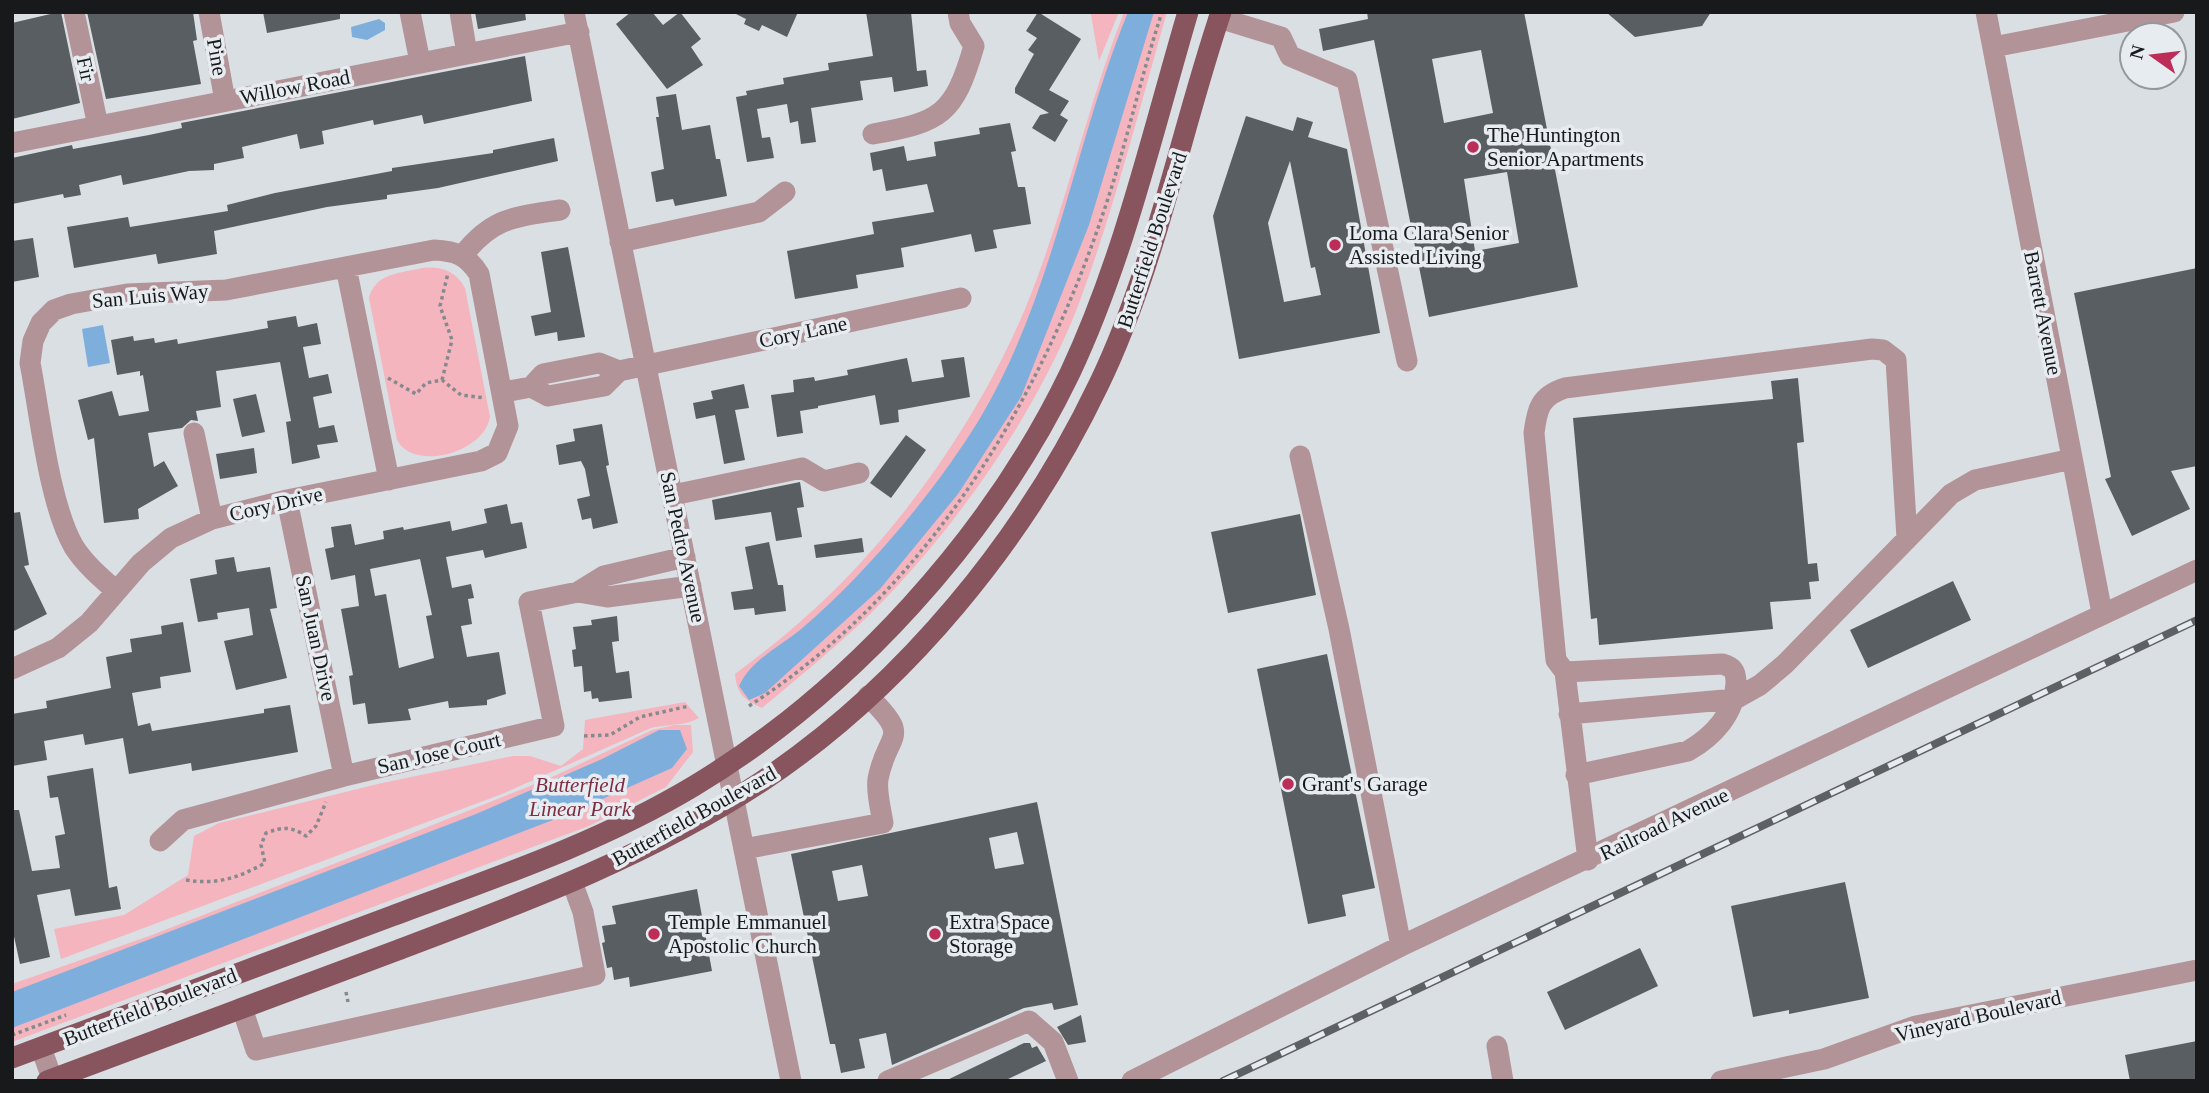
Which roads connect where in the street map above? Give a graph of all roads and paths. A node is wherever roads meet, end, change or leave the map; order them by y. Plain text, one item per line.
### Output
1 (74, 12) edge
2 (209, 12) edge
3 (410, 12) edge
4 (460, 12) edge
5 (958, 12) edge
6 (1162, 12) edge
7 (1188, 12) edge
8 (1986, 12) edge
9 (2174, 12) edge
10 (1220, 15) edge
11 (576, 22) edge
12 (1993, 47) junction
13 (467, 54) junction
14 (420, 62) junction
15 (225, 101) junction
16 (98, 126) junction
17 (873, 134) dead end
18 (12, 143) edge
19 (785, 192) dead end
20 (560, 210) dead end
21 (620, 242) junction
22 (463, 255) junction
23 (346, 267) junction
24 (448, 273) dead end
25 (961, 298) dead end
26 (1407, 361) dead end
27 (645, 366) junction
28 (386, 377) dead end
29 (442, 380) junction
30 (494, 395) junction
31 (194, 433) dead end
32 (1300, 456) dead end
33 (2072, 459) junction
34 (859, 472) dead end
35 (389, 480) junction
36 (673, 495) junction
37 (287, 500) junction
38 (212, 519) junction
39 (1907, 538) junction
40 (685, 557) junction
41 (2197, 570) edge
42 (691, 586) junction
43 (115, 590) junction
44 (578, 592) junction
45 (2102, 613) junction
46 (12, 669) edge
47 (1565, 672) junction
48 (869, 696) junction
49 (1735, 699) junction
50 (689, 706) dead end
51 (750, 706) dead end
52 (1569, 714) junction
53 (584, 736) dead end
54 (726, 764) junction
55 (1576, 775) junction
56 (344, 776) junction
57 (734, 799) junction
58 (326, 802) dead end
59 (160, 841) dead end
60 (744, 849) junction
61 (1588, 860) junction
62 (186, 880) dead end
63 (572, 882) junction
64 (1401, 946) junction
65 (2197, 970) edge
66 (346, 992) dead end
67 (348, 1002) dead end
68 (242, 1009) junction
69 (1497, 1046) dead end
70 (41, 1048) junction
71 (12, 1058) edge
72 (51, 1080) edge
73 (791, 1081) edge
74 (888, 1081) edge
75 (1068, 1081) edge
76 (1132, 1081) edge
77 (1503, 1081) edge
78 (1721, 1081) edge

1 - 16 street, Fir
2 - 15 street, Pine
3 - 14 street
4 - 13 street
5 - 17 street
6 - 51 path
7 - 54 main road, Butterfield Boulevard
8 - 12 street, Barrett Avenue
9 - 12 street
10 - 26 street
10 - 48 main road, Butterfield Boulevard
11 - 13 street, Willow Road
11 - 21 street, San Pedro Avenue
12 - 33 street, Barrett Avenue
13 - 14 street, Willow Road
14 - 15 street, Willow Road
15 - 16 street, Willow Road
16 - 18 street, Willow Road
19 - 21 street
20 - 22 street
21 - 27 street, San Pedro Avenue
22 - 23 street, San Luis Way
22 - 30 street
23 - 35 street
23 - 43 street, San Luis Way
24 - 29 path
25 - 27 street, Cory Lane
27 - 30 street
27 - 36 street, San Pedro Avenue
28 - 29 path
29 - 30 path
30 - 35 street, Cory Drive
31 - 38 street
32 - 64 street
33 - 39 street
33 - 45 street, Barrett Avenue
34 - 36 street
35 - 37 street, Cory Drive
36 - 40 street, San Pedro Avenue
37 - 38 street, Cory Drive
37 - 56 street, San Juan Drive
38 - 43 street, Cory Drive
39 - 47 street
39 - 49 street
40 - 42 street, San Pedro Avenue
40 - 44 street, San Jose Court
41 - 45 street, Railroad Avenue
42 - 44 street, San Jose Court
42 - 54 street, San Pedro Avenue
43 - 46 street, Cory Drive
44 - 56 street, San Jose Court
45 - 61 street, Railroad Avenue
47 - 49 street
47 - 52 street
48 - 57 main road, Butterfield Boulevard
48 - 60 street
49 - 52 street
49 - 55 street
50 - 53 path
52 - 55 street
54 - 57 street, San Pedro Avenue
54 - 70 main road, Butterfield Boulevard
55 - 61 street
56 - 59 street, San Jose Court
57 - 60 street, San Pedro Avenue
57 - 63 main road, Butterfield Boulevard
58 - 62 path
60 - 73 street, San Pedro Avenue
61 - 64 street, Railroad Avenue
63 - 68 main road, Butterfield Boulevard
63 - 68 street
64 - 76 street, Railroad Avenue
65 - 78 street, Vineyard Boulevard
66 - 67 path
68 - 72 main road, Butterfield Boulevard
69 - 77 street
70 - 71 main road, Butterfield Boulevard
70 - 72 street
74 - 75 street

